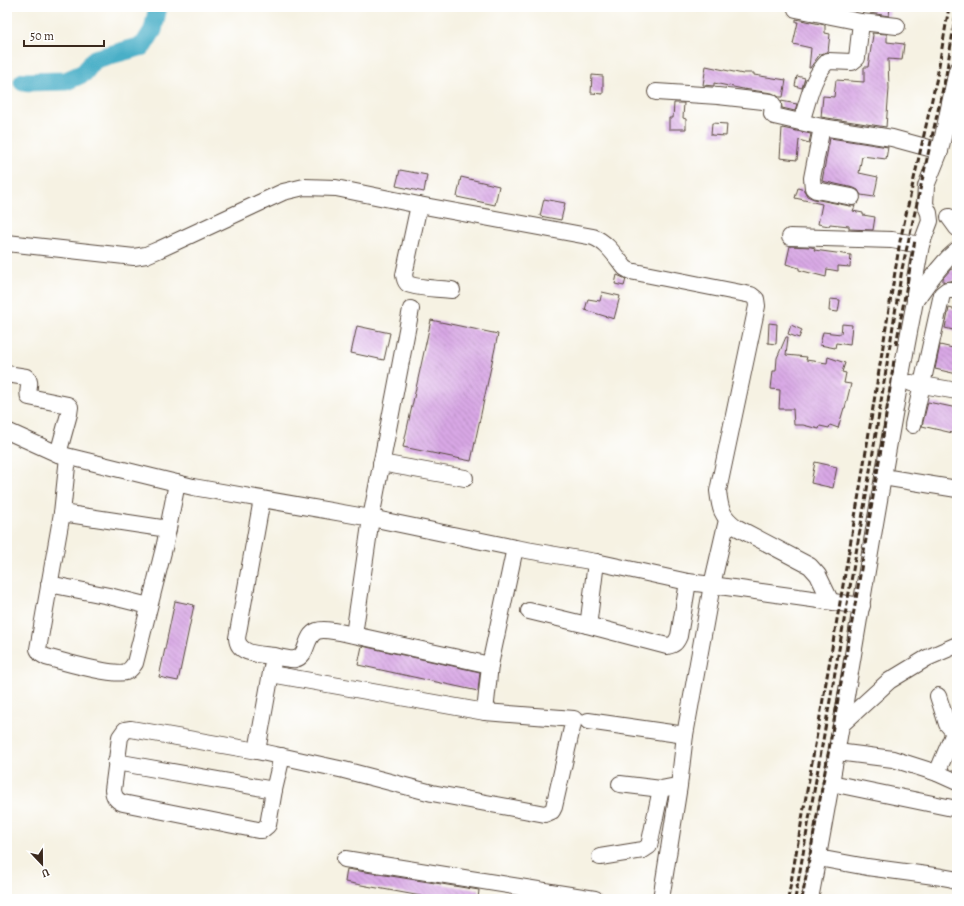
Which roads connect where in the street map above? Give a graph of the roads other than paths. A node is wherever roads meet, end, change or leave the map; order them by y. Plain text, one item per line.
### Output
1 (796, 9) dead end
2 (861, 22) junction
3 (897, 26) dead end
4 (957, 70) edge
5 (656, 92) dead end
6 (801, 122) junction
7 (822, 126) junction
8 (940, 150) junction
9 (852, 197) dead end
10 (418, 205) junction
11 (790, 236) dead end
12 (7, 243) edge
13 (921, 245) junction
14 (954, 256) edge
15 (452, 290) dead end
16 (957, 290) edge
17 (915, 301) junction
18 (411, 309) dead end
19 (7, 374) edge
20 (900, 381) junction
21 (922, 385) junction
22 (957, 391) edge
23 (913, 425) dead end
24 (7, 431) edge
25 (63, 456) junction
26 (381, 463) junction
27 (883, 477) junction
28 (465, 478) dead end
29 (177, 483) junction
30 (957, 488) edge
31 (262, 499) junction
32 (62, 513) junction
33 (371, 518) junction
34 (727, 520) junction
35 (168, 530) junction
36 (515, 548) junction
37 (596, 562) junction
38 (688, 582) junction
39 (49, 584) junction
40 (712, 585) junction
41 (830, 600) junction
42 (149, 606) junction
43 (862, 606) junction
44 (529, 611) dead end
45 (587, 625) junction
46 (354, 635) junction
47 (957, 644) edge
48 (274, 656) junction
49 (490, 665) junction
50 (271, 674) junction
51 (938, 696) dead end
52 (485, 712) junction
53 (588, 721) dead end
54 (842, 724) junction
55 (685, 735) junction
56 (257, 751) junction
57 (837, 752) junction
58 (282, 756) junction
59 (116, 762) junction
60 (937, 773) junction
61 (957, 782) edge
62 (831, 783) junction
63 (620, 784) dead end
64 (678, 786) junction
65 (661, 789) junction
66 (274, 790) junction
67 (957, 809) edge
68 (600, 857) dead end
69 (818, 858) junction
70 (345, 859) dead end
71 (957, 882) edge
72 (595, 899) edge
73 (661, 899) edge
74 (810, 899) edge

1 - 2 street
2 - 3 street
2 - 6 street
4 - 8 street
5 - 6 street
6 - 7 street
7 - 8 street
7 - 9 street
8 - 13 street
10 - 12 street
10 - 15 street
10 - 34 street
11 - 13 street
13 - 17 street
14 - 17 street
16 - 21 street
17 - 20 street
18 - 26 street
19 - 25 street
20 - 21 street
20 - 27 street
21 - 22 street
21 - 23 street
24 - 25 street
25 - 29 street
25 - 32 street
26 - 28 street
26 - 33 street
27 - 30 street
27 - 43 street
29 - 31 street
29 - 35 street
31 - 33 street
31 - 48 street
32 - 35 street
32 - 39 street
33 - 36 street
33 - 46 street
34 - 40 street
34 - 41 street
35 - 42 street
36 - 37 street
36 - 49 street
37 - 38 street
37 - 45 street
38 - 40 street
38 - 45 street
39 - 42 street
39 - 42 street
40 - 41 street
40 - 55 street
41 - 43 street
43 - 54 street
44 - 45 street
46 - 48 street
46 - 49 street
47 - 54 street
48 - 50 street
49 - 52 street
50 - 52 street
50 - 56 street
51 - 60 street
52 - 58 street
53 - 55 street
54 - 57 street
55 - 64 street
56 - 58 street
56 - 59 street
57 - 60 street
57 - 62 street
58 - 66 street
59 - 66 street
59 - 66 street
60 - 61 street
62 - 67 street
62 - 69 street
63 - 65 street
64 - 65 street
64 - 73 street
65 - 68 street
69 - 71 street
69 - 74 street
70 - 72 street

